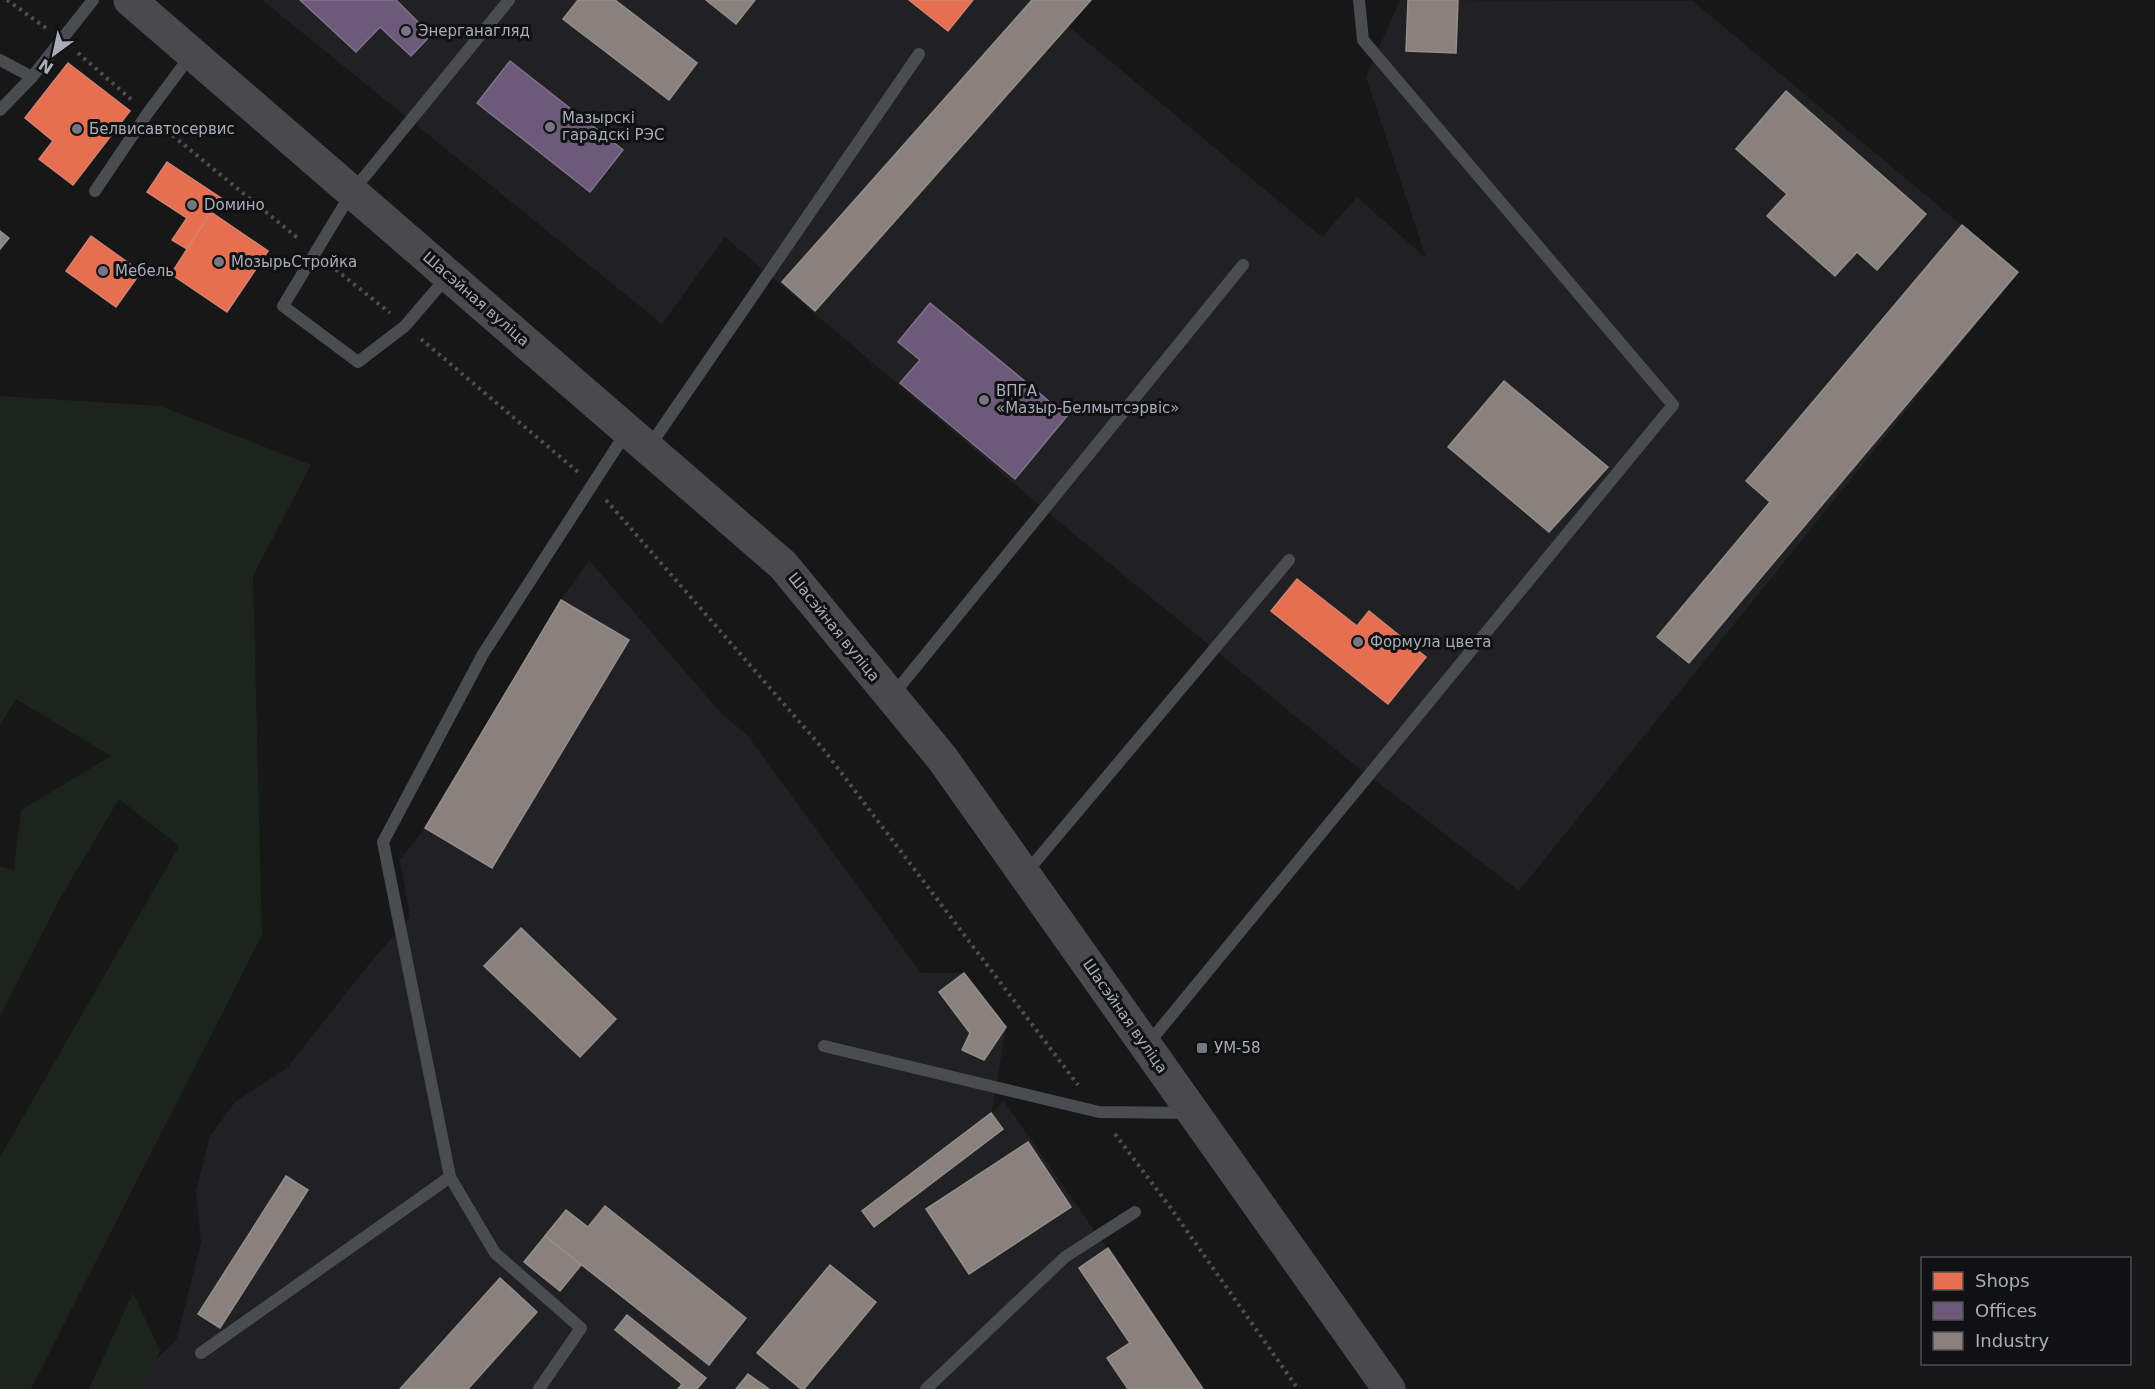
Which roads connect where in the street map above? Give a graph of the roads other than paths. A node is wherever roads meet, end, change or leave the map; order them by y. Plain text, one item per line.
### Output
1 (93, 0) edge
2 (130, 0) edge
3 (509, 0) edge
4 (1359, 0) edge
5 (192, 54) junction
6 (919, 54) dead end
7 (0, 60) edge
8 (32, 77) junction
9 (0, 110) edge
10 (95, 191) dead end
11 (352, 192) junction
12 (1244, 265) dead end
13 (448, 275) junction
14 (638, 439) junction
15 (1289, 560) dead end
16 (892, 697) junction
17 (1025, 874) junction
18 (824, 1046) dead end
19 (1146, 1046) junction
20 (1194, 1113) junction
21 (450, 1177) junction
22 (1135, 1212) dead end
23 (201, 1353) dead end
24 (539, 1389) edge
25 (926, 1389) edge
26 (1389, 1389) edge

1 - 8 lane
2 - 5 main road, Шасэйная вуліца
3 - 11 lane
4 - 19 lane
5 - 10 lane
5 - 11 main road, Шасэйная вуліца
6 - 14 lane
7 - 8 lane
8 - 9 lane
11 - 13 main road, Шасэйная вуліца
11 - 13 lane
12 - 16 lane
13 - 14 main road, Шасэйная вуліца
14 - 16 main road, Шасэйная вуліца
14 - 21 lane
15 - 17 lane
16 - 17 main road, Шасэйная вуліца
17 - 19 main road, Шасэйная вуліца
18 - 20 lane
19 - 20 main road, Шасэйная вуліца
20 - 26 main road, Шасэйная вуліца
21 - 23 lane
21 - 24 lane
22 - 25 lane

